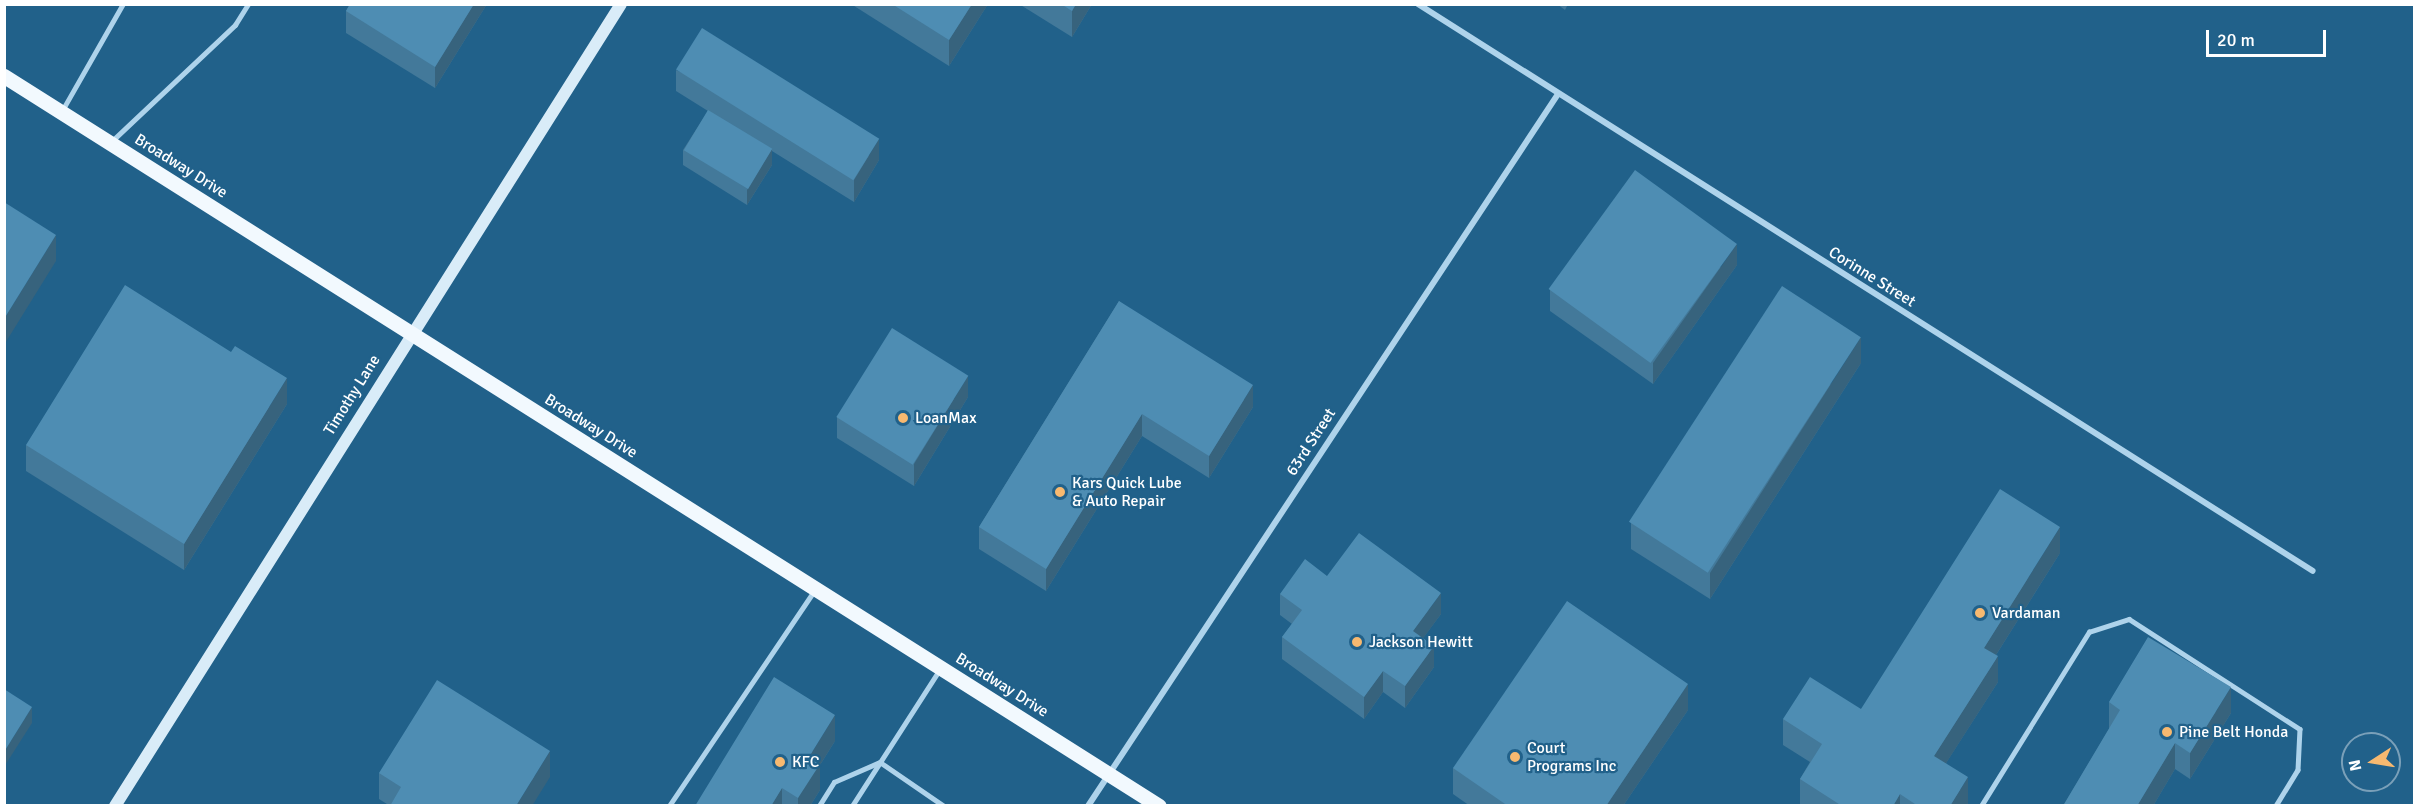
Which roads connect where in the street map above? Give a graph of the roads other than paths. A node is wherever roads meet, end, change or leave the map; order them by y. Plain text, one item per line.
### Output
1 (123, 4) edge
2 (248, 4) edge
3 (621, 4) edge
4 (1418, 4) edge
5 (4, 76) edge
6 (1558, 94) junction
7 (61, 112) junction
8 (110, 143) junction
9 (410, 333) junction
10 (2313, 571) dead end
11 (815, 589) junction
12 (941, 668) junction
13 (880, 762) junction
14 (1108, 773) junction
15 (115, 806) edge
16 (669, 806) edge
17 (819, 806) edge
18 (852, 806) edge
19 (944, 806) edge
20 (1088, 806) edge
21 (1159, 806) edge
22 (1981, 806) edge
23 (2276, 806) edge

1 - 7 lane
2 - 8 lane
3 - 9 main road, Timothy Lane
4 - 6 street, Corinne Street
5 - 7 main road, Broadway Drive
6 - 10 street, Corinne Street
6 - 14 street, 63rd Street
7 - 8 main road, Broadway Drive
8 - 9 main road, Broadway Drive
9 - 11 main road, Broadway Drive
9 - 15 main road, Timothy Lane
11 - 12 main road, Broadway Drive
11 - 16 lane
12 - 13 lane
12 - 14 main road, Broadway Drive
13 - 17 lane
13 - 18 lane
13 - 19 lane
14 - 20 street, 63rd Street
14 - 21 main road, Broadway Drive
22 - 23 lane

